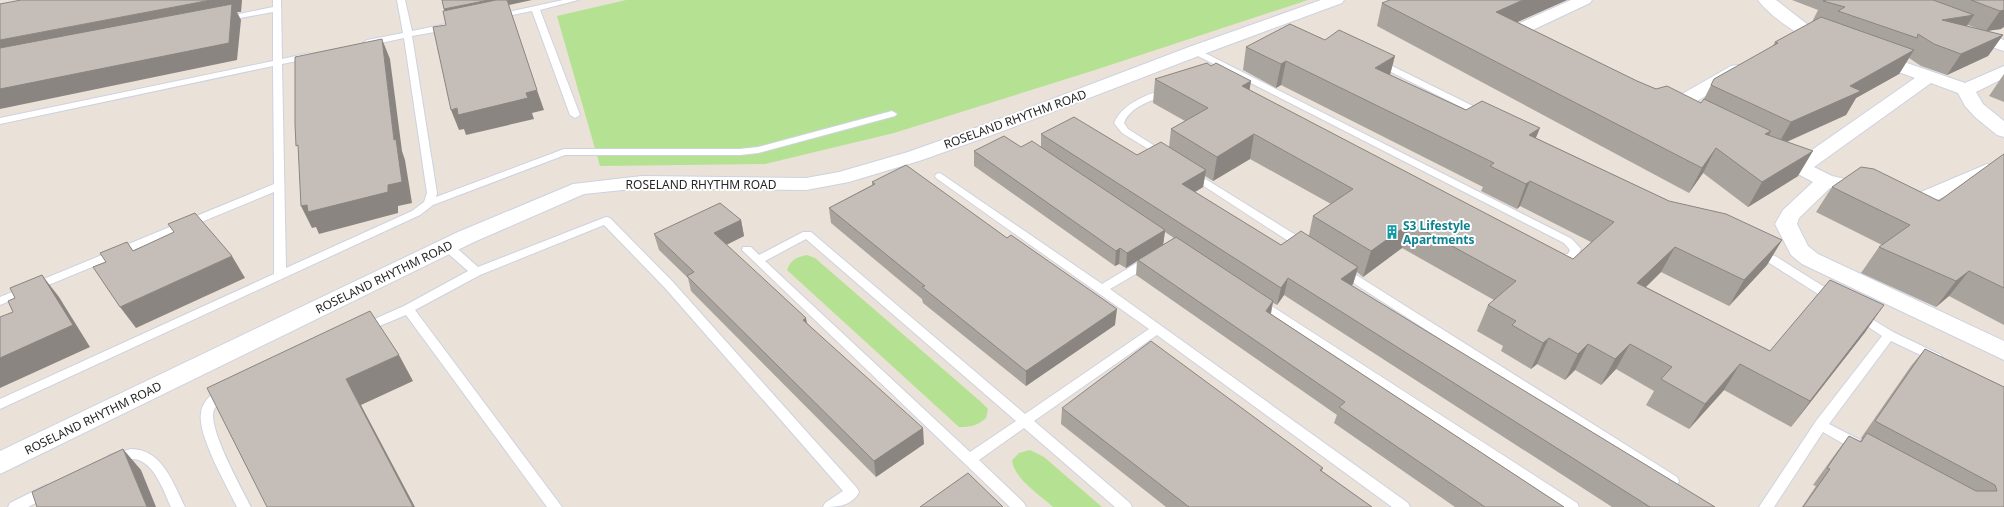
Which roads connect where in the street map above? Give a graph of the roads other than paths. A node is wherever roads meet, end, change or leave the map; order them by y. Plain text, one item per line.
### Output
1 (401, 0) edge
2 (574, 0) edge
3 (1336, 0) edge
4 (1584, 0) edge
5 (1766, 0) edge
6 (277, 4) edge
7 (535, 8) junction
8 (490, 18) edge
9 (215, 21) edge
10 (453, 25) edge
11 (1955, 27) edge
12 (408, 35) junction
13 (354, 46) edge
14 (2004, 46) edge
15 (1536, 50) edge
16 (1194, 51) junction
17 (316, 54) edge
18 (1366, 56) edge
19 (278, 62) junction
20 (1753, 62) edge
21 (2004, 72) edge
22 (1928, 77) junction
23 (1177, 88) edge
24 (1966, 90) junction
25 (1655, 103) edge
26 (1675, 106) junction
27 (892, 114) dead end
28 (575, 116) dead end
29 (1696, 116) edge
30 (1494, 120) edge
31 (0, 121) edge
32 (2004, 131) edge
33 (1759, 146) edge
34 (2004, 157) edge
35 (1801, 167) junction
36 (1995, 173) edge
37 (940, 176) dead end
38 (1826, 181) junction
39 (279, 186) junction
40 (429, 203) junction
41 (447, 246) junction
42 (1749, 248) edge
43 (747, 250) dead end
44 (1312, 251) edge
45 (1161, 254) edge
46 (1550, 256) edge
47 (757, 260) junction
48 (1332, 264) edge
49 (476, 272) junction
50 (280, 276) junction
51 (1102, 289) junction
52 (1247, 294) edge
53 (0, 302) edge
54 (408, 309) junction
55 (1157, 328) junction
56 (350, 335) edge
57 (1889, 335) junction
58 (2004, 351) edge
59 (1947, 362) edge
60 (235, 387) edge
61 (0, 404) edge
62 (1025, 421) junction
63 (1821, 426) junction
64 (1869, 451) edge
65 (969, 460) junction
66 (104, 462) edge
67 (0, 463) edge
68 (57, 485) edge
69 (1679, 486) edge
70 (31, 503) edge
71 (15, 507) edge
72 (178, 507) edge
73 (244, 507) edge
74 (557, 507) edge
75 (830, 507) edge
76 (1019, 507) edge
77 (1125, 507) edge
78 (1403, 507) edge
79 (1572, 507) edge
80 (1766, 507) edge

1 - 12 lane
2 - 7 lane
3 - 16 street, ROSELAND RHYTHM ROAD
4 - 15 street
5 - 22 street
6 - 9 lane
6 - 19 lane
7 - 8 lane
7 - 28 lane
10 - 12 lane
11 - 14 street
12 - 13 lane
12 - 40 lane
16 - 41 street, ROSELAND RHYTHM ROAD
16 - 46 lane
17 - 19 lane
18 - 30 lane
19 - 31 lane
19 - 39 lane
20 - 26 street
21 - 24 street
22 - 24 street
22 - 35 street
23 - 44 lane
24 - 32 street
25 - 26 street
26 - 29 street
27 - 40 lane
33 - 35 street
34 - 36 street
35 - 38 street
36 - 38 street
37 - 51 lane
38 - 58 street
39 - 50 lane
39 - 53 lane
40 - 50 lane
41 - 49 lane
41 - 67 street, ROSELAND RHYTHM ROAD
42 - 57 lane
43 - 47 lane
45 - 51 lane
47 - 62 lane
47 - 65 lane
48 - 69 lane
49 - 54 lane
49 - 75 lane
50 - 61 lane
51 - 55 lane
52 - 79 lane
54 - 56 lane
54 - 74 lane
55 - 62 lane
55 - 78 lane
57 - 59 lane
57 - 63 lane
60 - 73 lane
62 - 65 lane
62 - 77 lane
63 - 64 lane
63 - 80 lane
65 - 76 lane
66 - 72 lane
68 - 70 lane
70 - 71 lane

